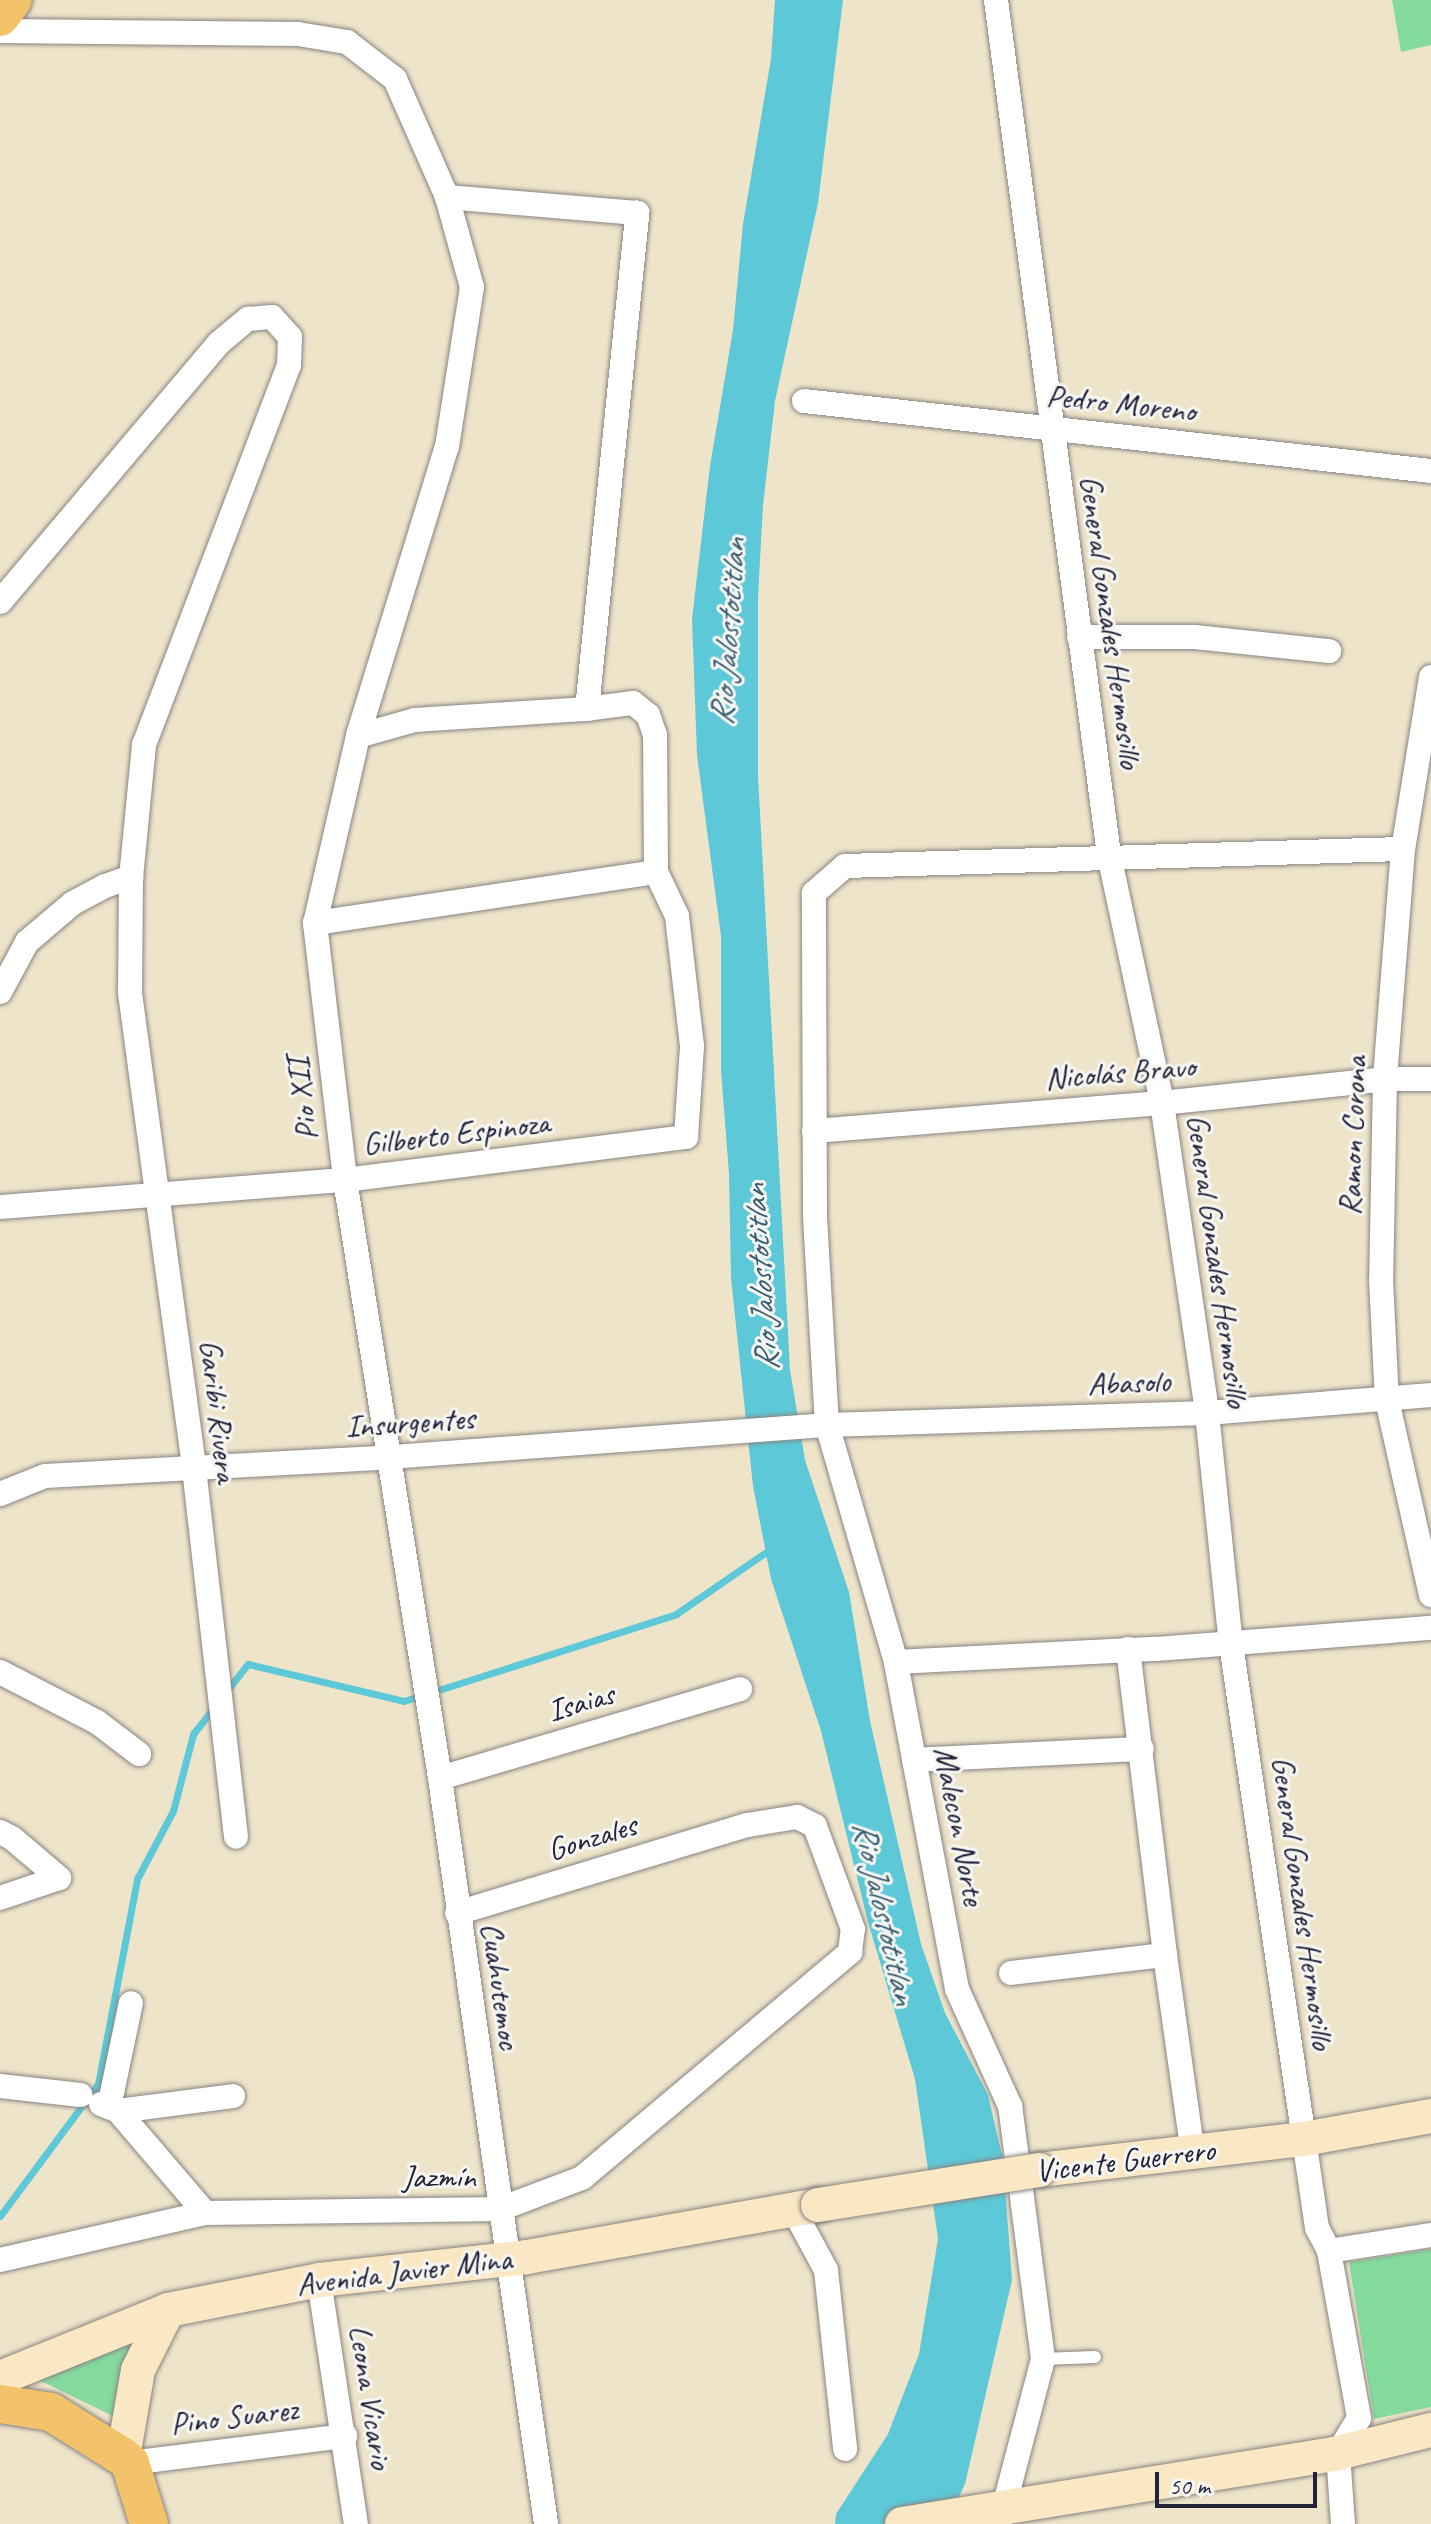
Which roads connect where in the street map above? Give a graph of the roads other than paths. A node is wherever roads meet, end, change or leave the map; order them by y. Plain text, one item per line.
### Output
1 (13, 0) edge
2 (996, 0) edge
3 (0, 17) edge
4 (0, 31) edge
5 (447, 197) junction
6 (804, 401) dead end
7 (1051, 428) junction
8 (1431, 471) edge
9 (0, 602) edge
10 (1079, 637) junction
11 (1329, 651) dead end
12 (1431, 677) edge
13 (587, 709) junction
14 (358, 736) junction
15 (1403, 849) junction
16 (1109, 855) junction
17 (656, 872) junction
18 (131, 877) junction
19 (315, 923) junction
20 (0, 992) edge
21 (1385, 1079) junction
22 (1431, 1079) edge
23 (1162, 1103) junction
24 (814, 1131) junction
25 (345, 1180) junction
26 (157, 1194) junction
27 (0, 1207) edge
28 (1431, 1395) edge
29 (1387, 1400) junction
30 (1207, 1413) junction
31 (818, 1427) junction
32 (391, 1457) junction
33 (194, 1468) junction
34 (0, 1494) edge
35 (1431, 1595) edge
36 (1431, 1628) edge
37 (1231, 1644) junction
38 (1128, 1649) junction
39 (896, 1662) junction
40 (0, 1672) edge
41 (740, 1689) dead end
42 (1142, 1749) junction
43 (139, 1754) dead end
44 (914, 1760) junction
45 (440, 1778) junction
46 (0, 1832) edge
47 (236, 1837) dead end
48 (0, 1898) edge
49 (457, 1913) junction
50 (1165, 1955) junction
51 (1011, 1973) dead end
52 (809, 1987) joint
53 (131, 2003) dead end
54 (5, 2087) edge
55 (233, 2096) dead end
56 (102, 2104) junction
57 (1431, 2116) edge
58 (1304, 2139) junction
59 (1193, 2153) junction
60 (806, 2207) junction
61 (500, 2209) junction
62 (205, 2213) junction
63 (1431, 2235) edge
64 (1329, 2251) junction
65 (508, 2259) junction
66 (0, 2260) edge
67 (319, 2280) junction
68 (168, 2310) junction
69 (1095, 2357) dead end
70 (1043, 2359) junction
71 (0, 2378) edge
72 (0, 2404) edge
73 (1431, 2430) edge
74 (345, 2436) junction
75 (845, 2449) dead end
76 (1338, 2453) junction
77 (134, 2492) edge
78 (992, 2514) edge
79 (356, 2524) edge
80 (546, 2524) edge
81 (902, 2524) edge
82 (1343, 2524) edge

1 - 3 main road
2 - 7 street, General Gonzales Hermosillo
4 - 5 street, Pio XII
5 - 13 street
5 - 14 street, Pio XII
6 - 7 street, Pedro Moreno
7 - 8 street, Pedro Moreno
7 - 10 street, General Gonzales Hermosillo
9 - 18 street, Garibi Rivera
10 - 11 street
10 - 16 street, General Gonzales Hermosillo
12 - 15 street, Ramon Corona
13 - 14 street
13 - 17 street
14 - 19 street, Pio XII
15 - 16 street, Malecon Norte
15 - 21 street, Ramon Corona
16 - 23 street, General Gonzales Hermosillo
16 - 24 street, Malecon Norte
17 - 19 street
17 - 25 street, Gilberto Espinoza
18 - 20 street
18 - 26 street, Garibi Rivera
19 - 25 street, Pio XII
21 - 22 street, Nicolás Bravo
21 - 23 street, Nicolás Bravo
21 - 29 street, Ramon Corona
23 - 24 street, Nicolás Bravo
23 - 30 street, General Gonzales Hermosillo
24 - 31 street, Malecon Norte
25 - 26 street, Gilberto Espinoza
25 - 32 street, Pio XII
26 - 27 street, Gilberto Espinoza
26 - 33 street, Garibi Rivera
28 - 29 street, Abasolo
29 - 30 street, Abasolo
29 - 35 street, Ramon Corona
30 - 31 street, Abasolo
30 - 37 street, General Gonzales Hermosillo
31 - 32 street, Insurgentes
31 - 39 street, Malecon Norte
32 - 33 street, Insurgentes
32 - 45 street, Cuahutemoc
33 - 34 street, Insurgentes
33 - 47 street, Garibi Rivera
36 - 37 street
37 - 38 street
37 - 58 street, General Gonzales Hermosillo
38 - 39 street
38 - 42 street
39 - 44 street, Malecon Norte
40 - 43 street
41 - 45 street, Isaias
42 - 44 street
42 - 50 street
44 - 70 street, Malecon Norte
45 - 49 street, Cuahutemoc
46 - 48 street
49 - 52 street, Gonzales
49 - 61 street, Cuahutemoc
50 - 51 street
50 - 59 street
52 - 61 street, Jazmín
53 - 56 street
54 - 56 street
55 - 56 street
56 - 62 street
57 - 58 street, Vicente Guerrero
58 - 59 street, Vicente Guerrero
58 - 64 street, General Gonzales Hermosillo
59 - 60 street, Vicente Guerrero, bridge
60 - 65 street, Avenida Javier Mina
60 - 75 street
61 - 62 street, Jazmín
61 - 65 street, Cuahutemoc
62 - 66 street, Jazmín
63 - 64 street
64 - 76 street, General Gonzales Hermosillo
65 - 67 street, Avenida Javier Mina
65 - 80 street, Cuahutemoc
67 - 68 street, Avenida Javier Mina
67 - 74 street, Leona Vicario
68 - 71 street, Avenida Javier Mina
68 - 77 street
69 - 70 lane
70 - 78 street, Malecon Norte
72 - 77 main road
73 - 76 street
74 - 77 street, Pino Suarez
74 - 79 street, Leona Vicario
76 - 78 street
76 - 82 street
78 - 81 street

